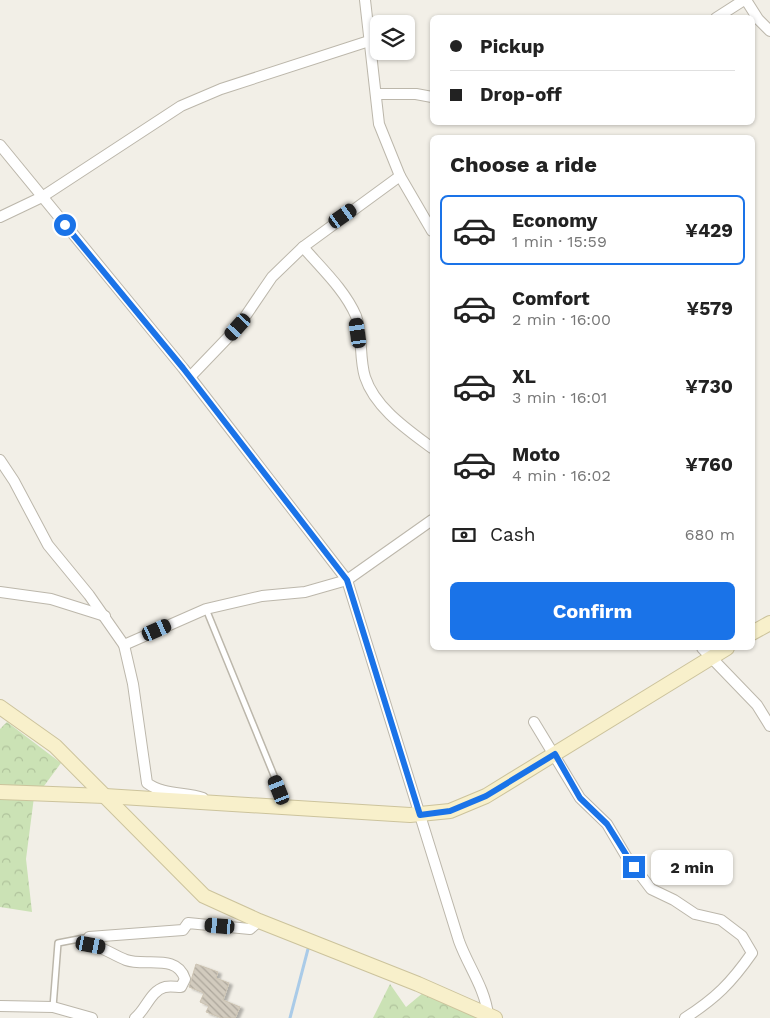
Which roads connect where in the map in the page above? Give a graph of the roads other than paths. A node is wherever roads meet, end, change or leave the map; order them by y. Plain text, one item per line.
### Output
1 (365, 0) edge
2 (745, 0) edge
3 (721, 15) edge
4 (755, 15) edge
5 (755, 15) edge
6 (770, 32) edge
7 (368, 41) junction
8 (376, 94) junction
9 (430, 97) edge
10 (0, 145) edge
11 (400, 176) junction
12 (42, 197) junction
13 (0, 217) edge
14 (430, 228) edge
15 (303, 246) junction
16 (190, 377) junction
17 (430, 446) edge
18 (0, 460) edge
19 (430, 521) edge
20 (347, 580) junction
21 (0, 592) edge
22 (206, 609) junction
23 (105, 616) junction
24 (770, 623) edge
25 (755, 631) edge
26 (124, 645) junction
27 (707, 652) edge
28 (757, 704) junction
29 (770, 706) edge
30 (0, 707) edge
31 (534, 722) dead end
32 (770, 726) edge
33 (555, 754) junction
34 (0, 792) edge
35 (105, 796) junction
36 (218, 804) junction
37 (287, 808) junction
38 (420, 815) junction
39 (259, 922) junction
40 (89, 937) junction
41 (0, 1006) edge
42 (53, 1007) junction
43 (492, 1017) edge
44 (92, 1018) edge
45 (135, 1018) edge
46 (685, 1018) edge

1 - 7 street
2 - 3 street
2 - 4 street
5 - 6 street
7 - 8 street
7 - 12 street
8 - 9 street
8 - 11 street
10 - 12 street
11 - 14 street
11 - 15 street
12 - 13 street
12 - 16 street
15 - 16 street
15 - 17 street
16 - 20 street
18 - 23 street
19 - 20 street
20 - 22 street
20 - 38 street
21 - 23 street
22 - 26 street
22 - 37 lane
23 - 26 street
24 - 25 street
26 - 36 street
27 - 28 street
27 - 33 street
28 - 29 street
28 - 32 street
30 - 35 street
31 - 33 street
33 - 38 street
33 - 46 street
34 - 35 street
35 - 36 street
35 - 39 street
36 - 37 street
37 - 38 street
38 - 43 street
39 - 40 street
39 - 43 street
40 - 42 lane
40 - 45 street
41 - 42 street
42 - 44 street

